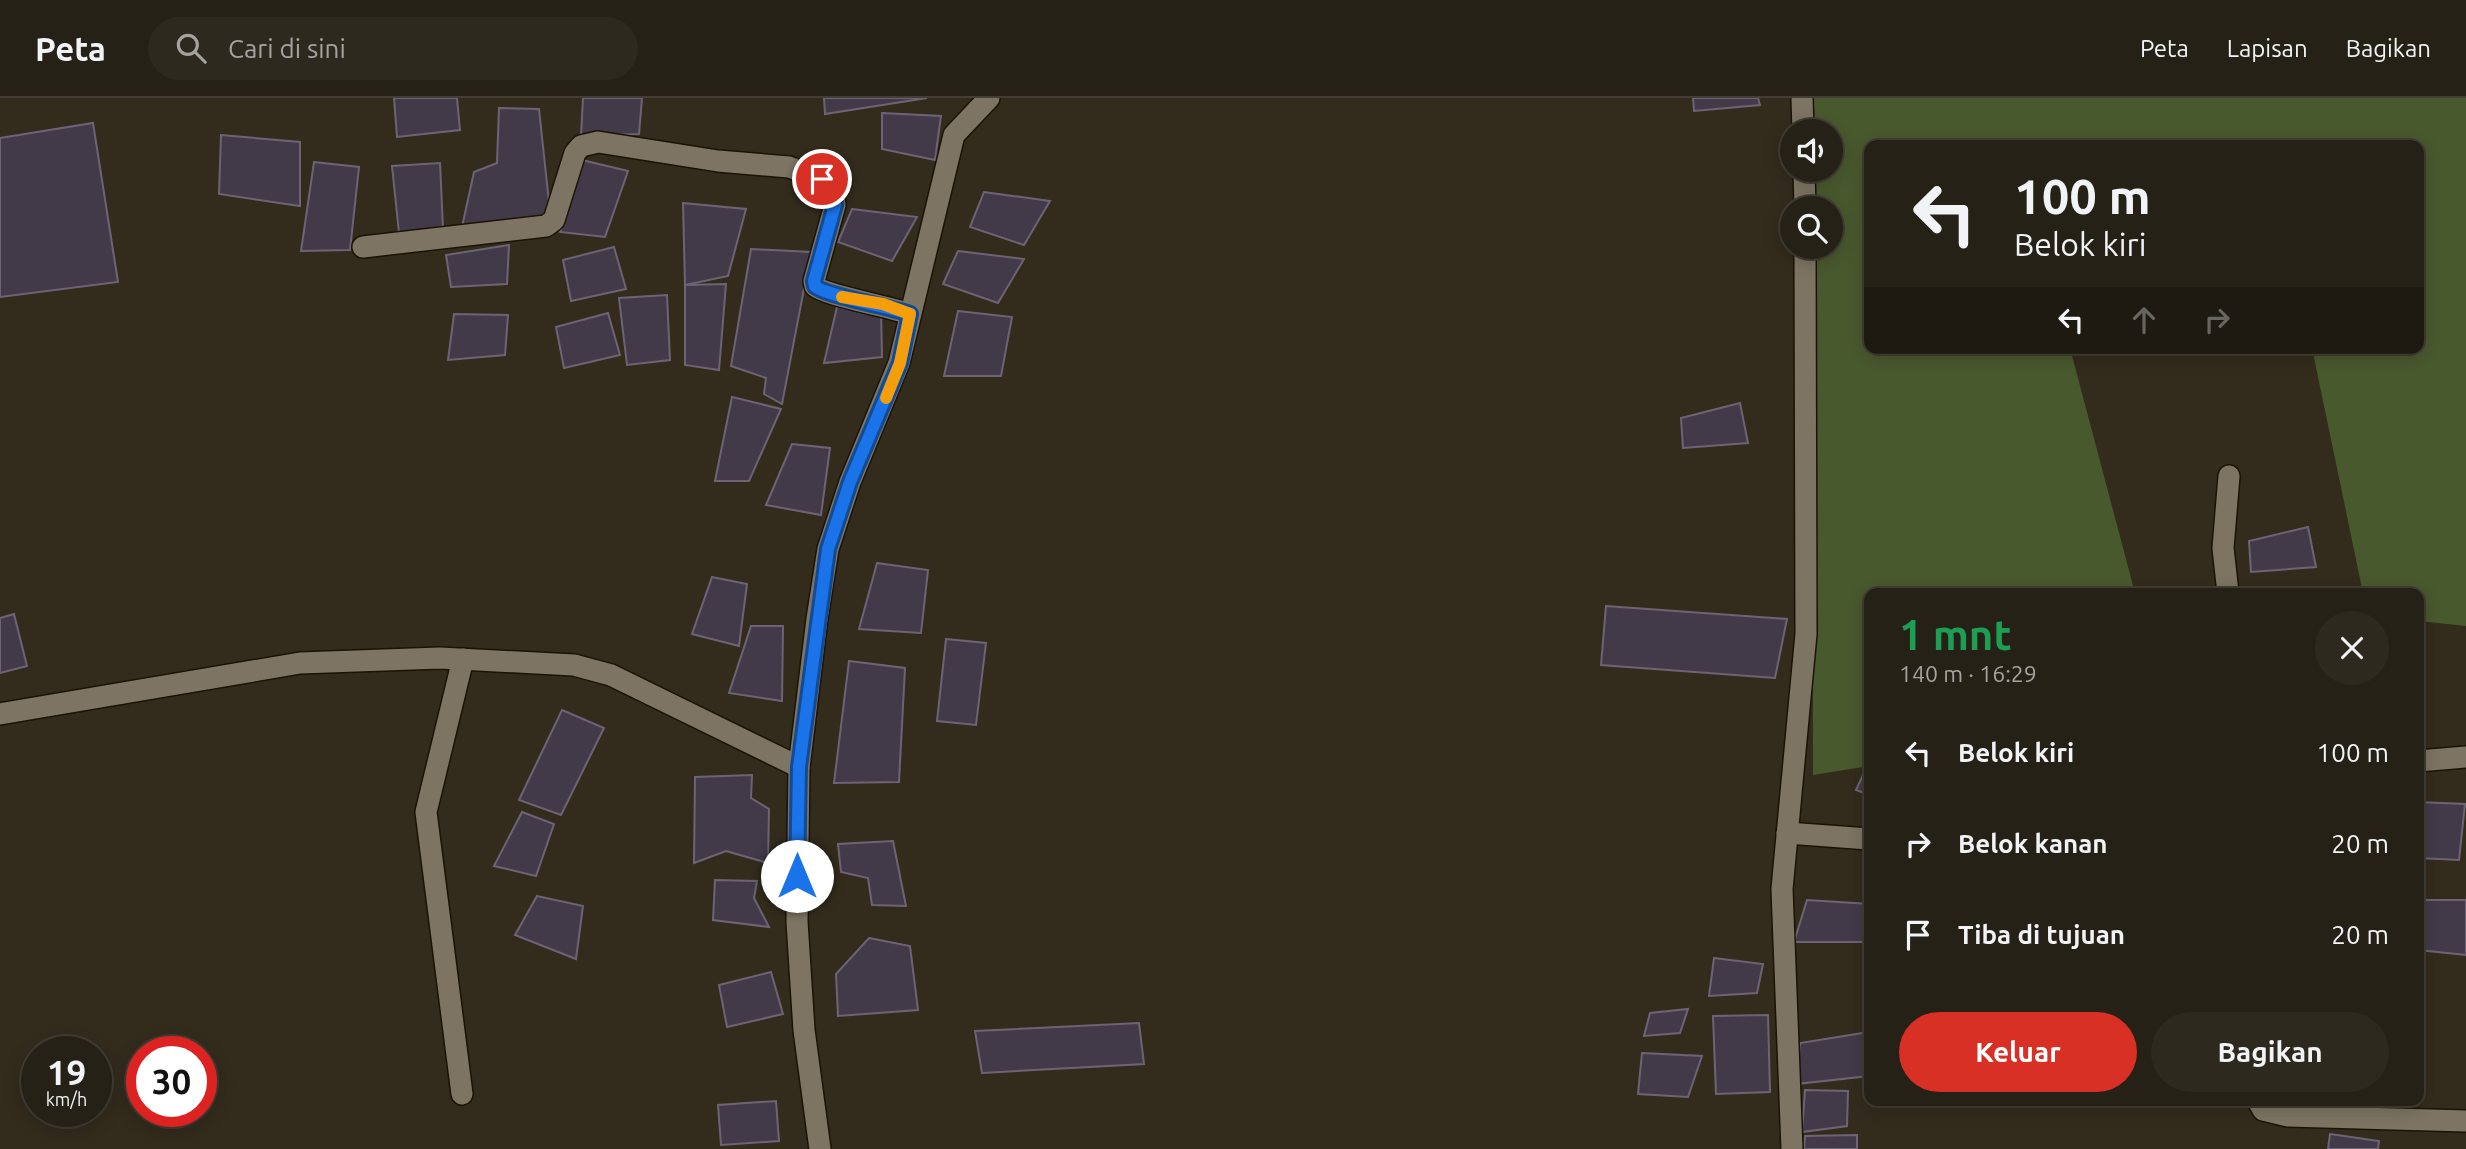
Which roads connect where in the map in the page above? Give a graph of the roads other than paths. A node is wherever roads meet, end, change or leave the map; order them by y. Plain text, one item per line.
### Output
1 (989, 98) edge
2 (1802, 98) edge
3 (1803, 119) edge
4 (363, 247) dead end
5 (1805, 259) edge
6 (910, 314) junction
7 (2229, 477) dead end
8 (2227, 588) edge
9 (463, 659) junction
10 (0, 714) edge
11 (2466, 757) edge
12 (2424, 760) edge
13 (799, 767) junction
14 (1787, 833) junction
15 (1864, 839) edge
16 (462, 1094) dead end
17 (2261, 1106) edge
18 (2466, 1121) edge
19 (820, 1149) edge
20 (1792, 1149) edge

1 - 6 street
2 - 3 street
4 - 6 street
5 - 14 street
6 - 13 street
7 - 8 street
9 - 10 street
9 - 13 street
9 - 16 street
11 - 12 street
13 - 19 street
14 - 15 street
14 - 20 street
17 - 18 street

